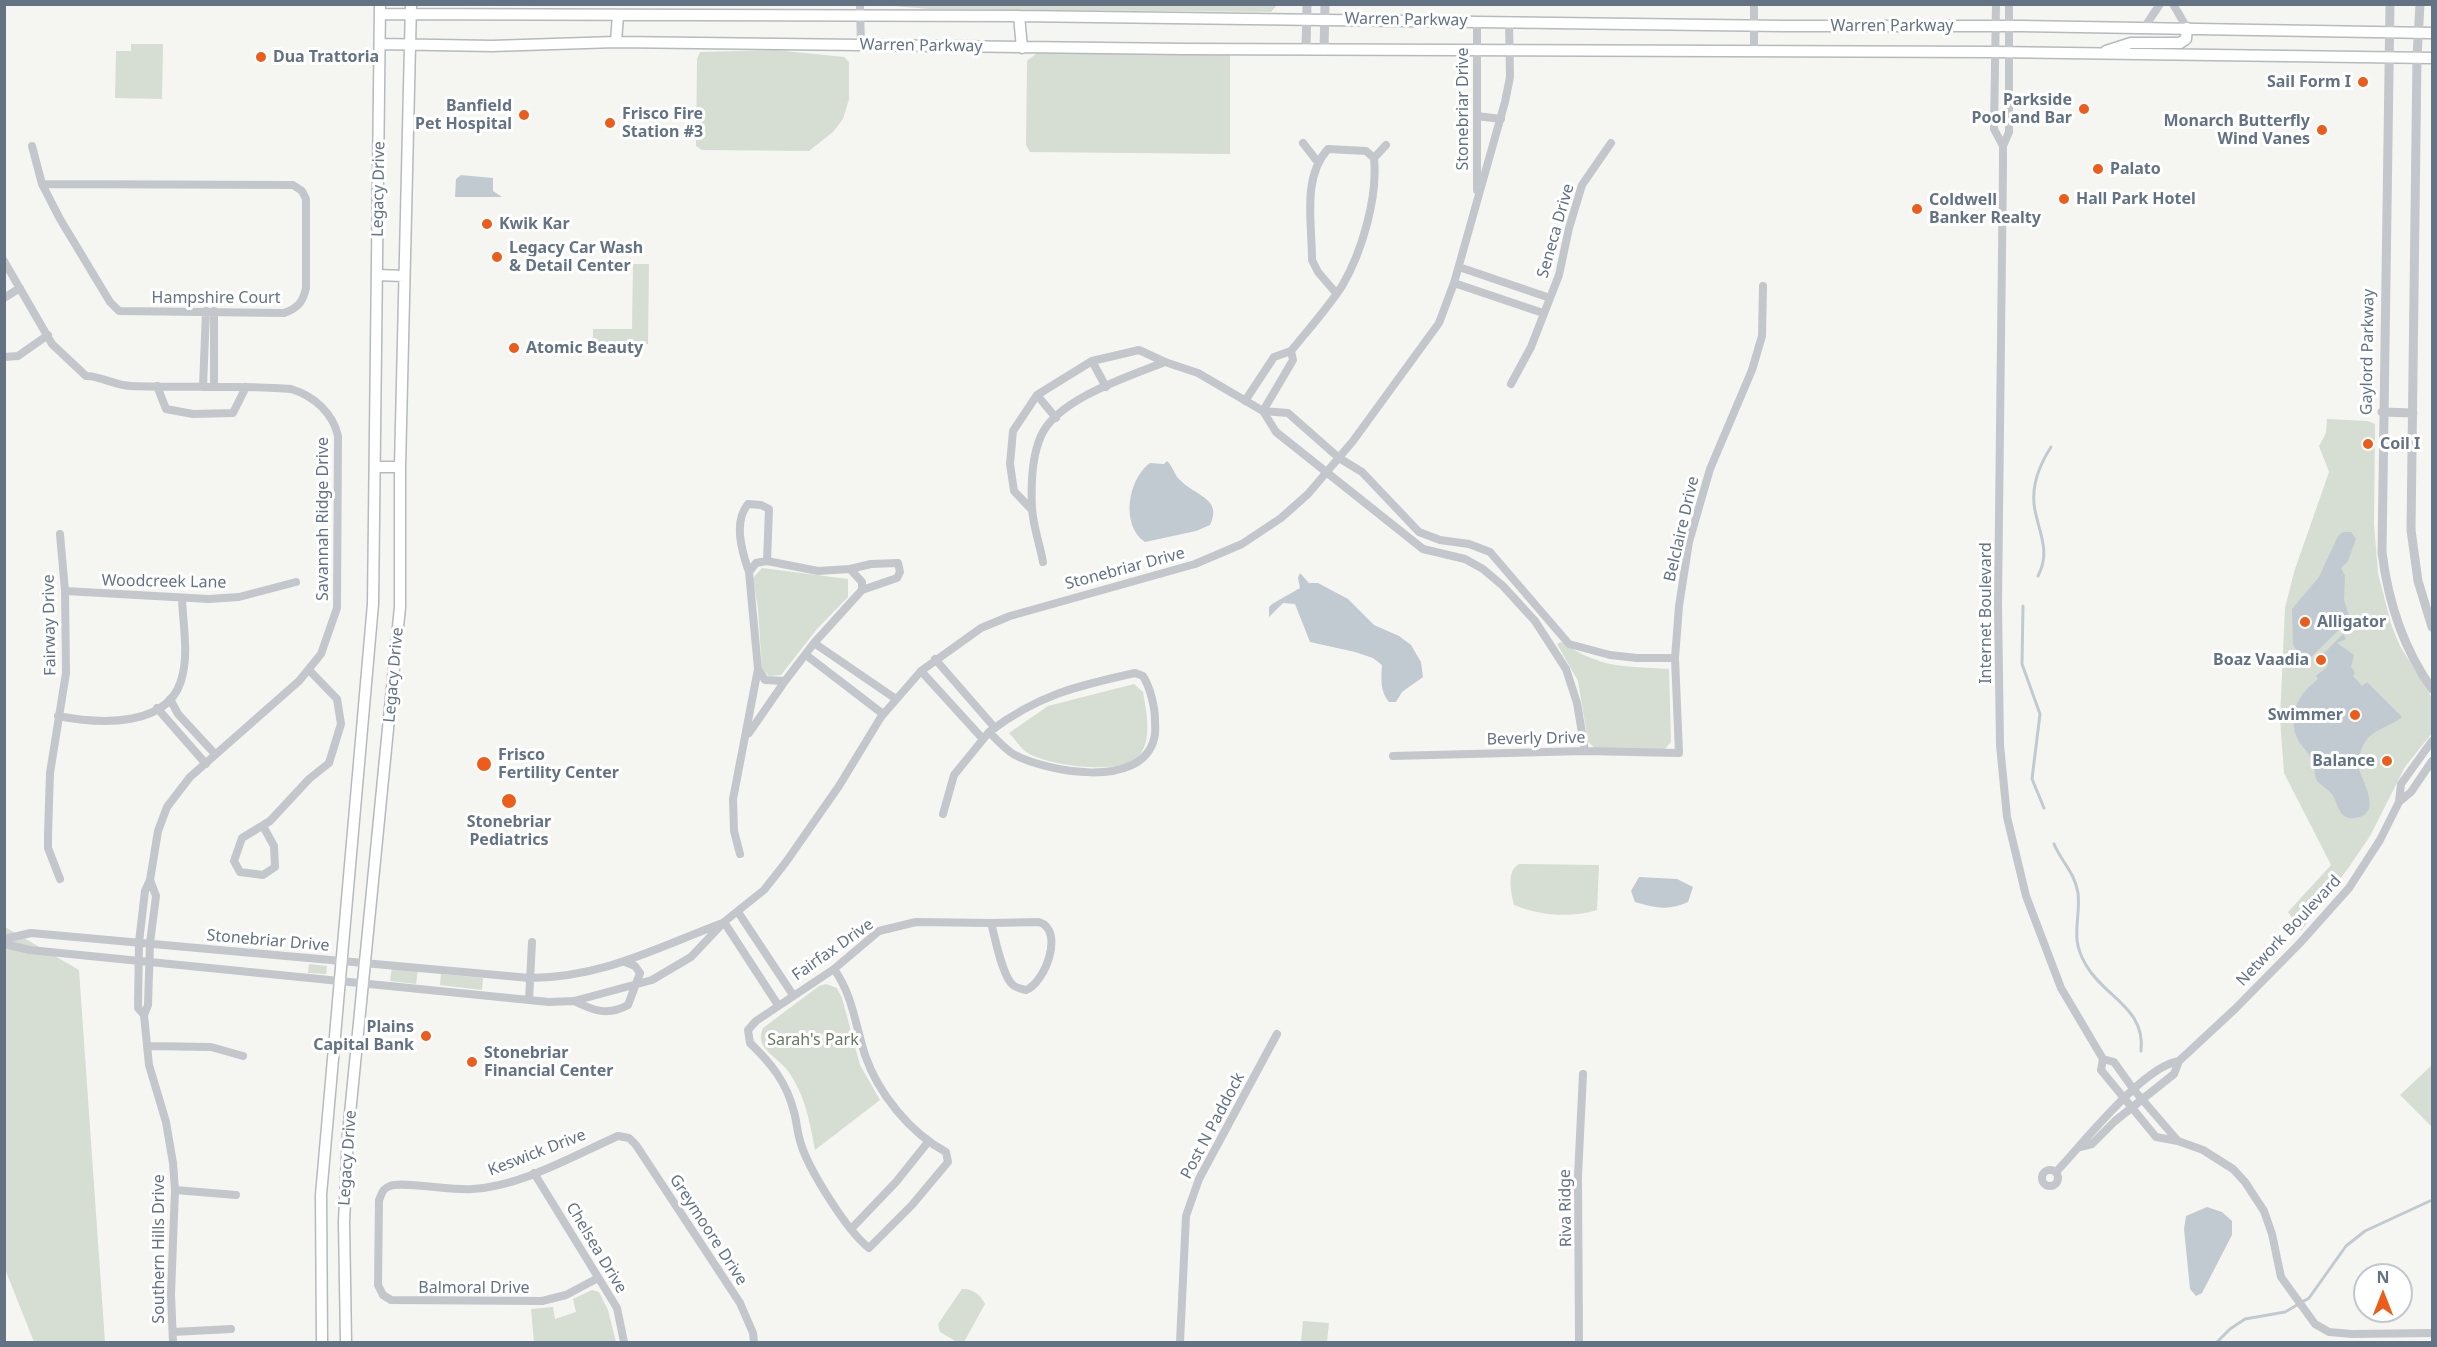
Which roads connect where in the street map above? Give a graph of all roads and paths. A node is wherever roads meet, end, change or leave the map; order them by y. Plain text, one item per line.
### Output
1 (1307, 4) edge
2 (1325, 4) edge
3 (1754, 4) edge
4 (1995, 4) edge
5 (2009, 4) edge
6 (2160, 4) edge
7 (2173, 4) edge
8 (2390, 4) edge
9 (2420, 4) edge
10 (380, 9) edge
11 (411, 9) edge
12 (860, 10) edge
13 (618, 15) junction
14 (1019, 16) junction
15 (1306, 19) junction
16 (1325, 19) junction
17 (1477, 21) junction
18 (1509, 21) junction
19 (1754, 24) junction
20 (1995, 26) junction
21 (2008, 26) junction
22 (2144, 28) junction
23 (2187, 28) junction
24 (2389, 33) junction
25 (2419, 33) junction
26 (2433, 33) edge
27 (616, 42) junction
28 (381, 44) junction
29 (410, 45) junction
30 (861, 46) junction
31 (1022, 48) junction
32 (1306, 50) junction
33 (1324, 50) junction
34 (1477, 51) junction
35 (1509, 51) junction
36 (1754, 52) junction
37 (1993, 52) junction
38 (2008, 52) junction
39 (2100, 53) junction
40 (2388, 57) junction
41 (2417, 57) junction
42 (2433, 58) edge
43 (1477, 116) junction
44 (1501, 119) junction
45 (1304, 143) dead end
46 (1611, 143) dead end
47 (1386, 145) dead end
48 (32, 146) dead end
49 (2003, 146) junction
50 (1374, 158) junction
51 (1317, 160) junction
52 (42, 184) junction
53 (1477, 197) junction
54 (4, 261) edge
55 (1459, 267) junction
56 (377, 275) junction
57 (404, 276) junction
58 (1454, 283) junction
59 (1763, 286) dead end
60 (20, 288) junction
61 (1336, 293) junction
62 (4, 298) edge
63 (1550, 298) junction
64 (210, 311) junction
65 (1543, 313) junction
66 (48, 335) junction
67 (1291, 351) junction
68 (4, 357) edge
69 (1092, 361) junction
70 (1165, 362) junction
71 (1511, 384) dead end
72 (157, 386) junction
73 (203, 387) junction
74 (214, 387) junction
75 (246, 387) junction
76 (1106, 387) junction
77 (1037, 395) junction
78 (1245, 401) junction
79 (1263, 411) junction
80 (2382, 412) junction
81 (2413, 413) junction
82 (1056, 418) junction
83 (1339, 458) junction
84 (375, 467) junction
85 (400, 467) junction
86 (1326, 473) junction
87 (1032, 510) junction
88 (60, 534) dead end
89 (767, 561) junction
90 (1043, 562) dead end
91 (850, 569) junction
92 (749, 572) junction
93 (296, 582) dead end
94 (862, 590) junction
95 (66, 591) junction
96 (182, 599) junction
97 (2433, 627) edge
98 (814, 643) junction
99 (806, 655) junction
100 (1675, 658) junction
101 (935, 659) junction
102 (758, 669) junction
103 (309, 670) junction
104 (921, 671) junction
105 (785, 681) junction
106 (2433, 689) edge
107 (170, 699) junction
108 (896, 699) junction
109 (157, 708) junction
110 (884, 714) junction
111 (58, 716) junction
112 (992, 730) junction
113 (747, 737) junction
114 (982, 738) junction
115 (2433, 741) edge
116 (1585, 751) junction
117 (1680, 753) joint
118 (215, 754) junction
119 (1393, 756) dead end
120 (2433, 761) edge
121 (206, 764) junction
122 (2399, 802) junction
123 (943, 814) dead end
124 (263, 826) junction
125 (740, 854) dead end
126 (60, 879) dead end
127 (150, 880) junction
128 (738, 912) junction
129 (724, 922) junction
130 (991, 923) junction
131 (4, 939) edge
132 (532, 942) dead end
133 (4, 944) edge
134 (138, 947) junction
135 (150, 948) junction
136 (138, 960) junction
137 (149, 961) junction
138 (339, 961) junction
139 (366, 962) junction
140 (625, 962) junction
141 (834, 969) junction
142 (530, 978) junction
143 (338, 979) junction
144 (365, 983) junction
145 (638, 984) junction
146 (793, 995) junction
147 (529, 1000) junction
148 (574, 1001) junction
149 (778, 1005) junction
150 (144, 1016) junction
151 (1277, 1034) dead end
152 (147, 1046) junction
153 (243, 1056) dead end
154 (2103, 1059) junction
155 (2178, 1061) junction
156 (1583, 1074) dead end
157 (2134, 1090) junction
158 (2141, 1099) junction
159 (2124, 1100) junction
160 (2130, 1109) junction
161 (629, 1138) joint
162 (2178, 1141) junction
163 (928, 1142) junction
164 (2080, 1147) junction
165 (2056, 1172) dead end
166 (534, 1173) junction
167 (175, 1190) junction
168 (236, 1195) dead end
169 (851, 1229) junction
170 (598, 1278) junction
171 (383, 1294) joint
172 (231, 1329) dead end
173 (172, 1332) junction
174 (2433, 1333) edge
175 (173, 1342) edge
176 (322, 1342) edge
177 (346, 1342) edge
178 (624, 1342) edge
179 (754, 1342) edge
180 (1179, 1342) edge
181 (1579, 1342) edge

1 - 15 street
2 - 16 street
3 - 19 street
4 - 20 street, Internet Boulevard
5 - 21 street, Internet Boulevard
6 - 22 street
7 - 23 street
8 - 24 street, Gaylord Parkway
9 - 25 street
10 - 11 main road, Warren Parkway
10 - 28 main road, Legacy Drive
11 - 13 main road, Warren Parkway
11 - 29 main road, Legacy Drive
12 - 13 main road, Warren Parkway
12 - 14 main road, Warren Parkway
12 - 30 street
13 - 27 main road
14 - 15 main road, Warren Parkway
14 - 31 main road
15 - 16 main road, Warren Parkway
15 - 32 street
16 - 17 main road, Warren Parkway
16 - 33 street
17 - 18 main road, Warren Parkway
17 - 34 street, Stonebriar Drive
18 - 19 main road, Warren Parkway
18 - 35 street, Stonebriar Drive
19 - 20 main road, Warren Parkway
19 - 36 street
20 - 21 main road, Warren Parkway
20 - 37 street, Internet Boulevard
21 - 22 main road, Warren Parkway
21 - 38 street, Internet Boulevard
22 - 23 main road, Warren Parkway
23 - 24 main road, Warren Parkway
23 - 39 main road
24 - 25 main road, Warren Parkway
24 - 40 street, Gaylord Parkway
25 - 26 main road, Warren Parkway
25 - 41 street
27 - 29 main road, Warren Parkway
27 - 30 main road, Warren Parkway
28 - 29 main road, Warren Parkway
28 - 56 main road, Legacy Drive
29 - 57 main road, Legacy Drive
30 - 31 main road, Warren Parkway
31 - 32 main road, Warren Parkway
32 - 33 main road, Warren Parkway
33 - 34 main road, Warren Parkway
34 - 35 main road, Warren Parkway
34 - 43 street, Stonebriar Drive
35 - 36 main road, Warren Parkway
35 - 44 street, Stonebriar Drive
36 - 37 main road, Warren Parkway
37 - 38 main road, Warren Parkway
37 - 49 street, Internet Boulevard
38 - 39 main road, Warren Parkway
38 - 49 street, Internet Boulevard
39 - 40 main road, Warren Parkway
40 - 41 main road, Warren Parkway
40 - 80 street, Gaylord Parkway
41 - 42 main road, Warren Parkway
41 - 81 street
43 - 44 street
43 - 53 street, Stonebriar Drive
44 - 53 street, Stonebriar Drive
45 - 51 street
46 - 63 street, Seneca Drive
47 - 50 street
48 - 52 street, Hampshire Court
49 - 154 street, Internet Boulevard
50 - 51 street
50 - 61 street
51 - 61 street
52 - 64 street, Hampshire Court
52 - 64 street, Hampshire Court
53 - 55 street, Stonebriar Drive
54 - 60 street, Savannah Ridge Drive
55 - 58 street, Stonebriar Drive
55 - 63 street, Seneca Drive
56 - 57 main road
56 - 84 main road, Legacy Drive
57 - 85 main road, Legacy Drive
58 - 65 street
58 - 83 street, Stonebriar Drive
59 - 100 street, Belclaire Drive
60 - 62 street
60 - 66 street, Savannah Ridge Drive
61 - 67 street
63 - 65 street, Seneca Drive
64 - 73 street
64 - 74 street
65 - 71 street, Seneca Drive
66 - 68 street
66 - 72 street, Savannah Ridge Drive
67 - 78 street
67 - 79 street
69 - 70 street
69 - 76 street
69 - 77 street
70 - 76 street
70 - 78 street
72 - 73 street, Savannah Ridge Drive
72 - 75 street
73 - 74 street, Savannah Ridge Drive
74 - 75 street, Savannah Ridge Drive
75 - 103 street, Savannah Ridge Drive
76 - 82 street
77 - 82 street
77 - 87 street
78 - 79 street
79 - 83 street
79 - 86 street
80 - 81 street
80 - 106 street, Gaylord Parkway
81 - 97 street
82 - 87 street
83 - 86 street, Stonebriar Drive
83 - 100 street
84 - 85 main road
84 - 138 main road, Legacy Drive
85 - 139 main road, Legacy Drive
86 - 101 street, Stonebriar Drive
86 - 116 street
87 - 90 street
88 - 95 street, Fairway Drive
89 - 91 street
89 - 92 street
89 - 92 street
91 - 94 street
91 - 94 street
92 - 102 street
93 - 96 street, Woodcreek Lane
94 - 98 street
95 - 96 street, Woodcreek Lane
95 - 111 street, Fairway Drive
96 - 107 street
98 - 99 street
98 - 108 street
99 - 105 street
99 - 110 street
100 - 117 street, Belclaire Drive
101 - 104 street, Stonebriar Drive
101 - 112 street
102 - 105 street
102 - 113 street
103 - 118 street, Savannah Ridge Drive
103 - 124 street
104 - 108 street, Stonebriar Drive
104 - 114 street
105 - 113 street
107 - 109 street
107 - 118 street
108 - 110 street, Stonebriar Drive
109 - 111 street
109 - 121 street
110 - 128 street, Stonebriar Drive
111 - 126 street, Fairway Drive
112 - 112 street
112 - 114 street
113 - 125 street
114 - 123 street
115 - 122 street, Network Boulevard
116 - 117 street, Beverly Drive
116 - 119 street, Beverly Drive
118 - 121 street, Savannah Ridge Drive
120 - 122 street, Network Boulevard
121 - 127 street, Savannah Ridge Drive
122 - 155 street, Network Boulevard
124 - 124 street
127 - 134 street, Savannah Ridge Drive
127 - 135 street, Savannah Ridge Drive
128 - 129 street, Stonebriar Drive
128 - 146 street
129 - 140 street, Stonebriar Drive
129 - 145 street, Stonebriar Drive
129 - 149 street
130 - 130 street, Fairfax Drive
130 - 141 street, Fairfax Drive
131 - 134 street, Stonebriar Drive
132 - 142 street
133 - 136 street, Stonebriar Drive
134 - 135 street, Stonebriar Drive
134 - 136 street, Southern Hills Drive
135 - 137 street, Southern Hills Drive
135 - 138 street, Stonebriar Drive
136 - 137 street, Stonebriar Drive
136 - 150 street, Southern Hills Drive
137 - 143 street, Stonebriar Drive
137 - 150 street, Southern Hills Drive
138 - 139 street, Stonebriar Drive
138 - 143 main road, Legacy Drive
139 - 142 street, Stonebriar Drive
139 - 144 main road, Legacy Drive
140 - 142 street, Stonebriar Drive
140 - 145 street
141 - 146 street, Fairfax Drive
141 - 163 street
142 - 147 street
143 - 144 street, Stonebriar Drive
143 - 176 main road, Legacy Drive
144 - 147 street, Stonebriar Drive
144 - 177 main road, Legacy Drive
145 - 148 street, Stonebriar Drive
145 - 148 street, Stonebriar Drive
146 - 149 street, Fairfax Drive
147 - 148 street, Stonebriar Drive
149 - 169 street, Fairfax Drive
150 - 152 street, Southern Hills Drive
151 - 180 street, Post N Paddock
152 - 153 street
152 - 167 street, Southern Hills Drive
154 - 157 street, Internet Boulevard
154 - 159 street, Internet Boulevard
155 - 157 street, Network Boulevard
155 - 158 street, Network Boulevard
156 - 181 street, Riva Ridge
157 - 158 street, Internet Boulevard
157 - 159 street, Network Boulevard
158 - 160 street, Network Boulevard
158 - 162 street, Internet Boulevard
159 - 160 street, Internet Boulevard
159 - 164 street, Network Boulevard
160 - 162 street, Internet Boulevard
160 - 164 street, Network Boulevard
161 - 166 street, Keswick Drive
161 - 179 street, Greymoore Drive
162 - 174 street, Internet Boulevard
163 - 169 street
163 - 169 street
164 - 165 street, Network Boulevard
166 - 170 street, Chelsea Drive
166 - 171 street, Keswick Drive
167 - 168 street
167 - 173 street, Southern Hills Drive
170 - 171 street, Balmoral Drive
170 - 178 street, Chelsea Drive
172 - 173 street
173 - 175 street, Southern Hills Drive

